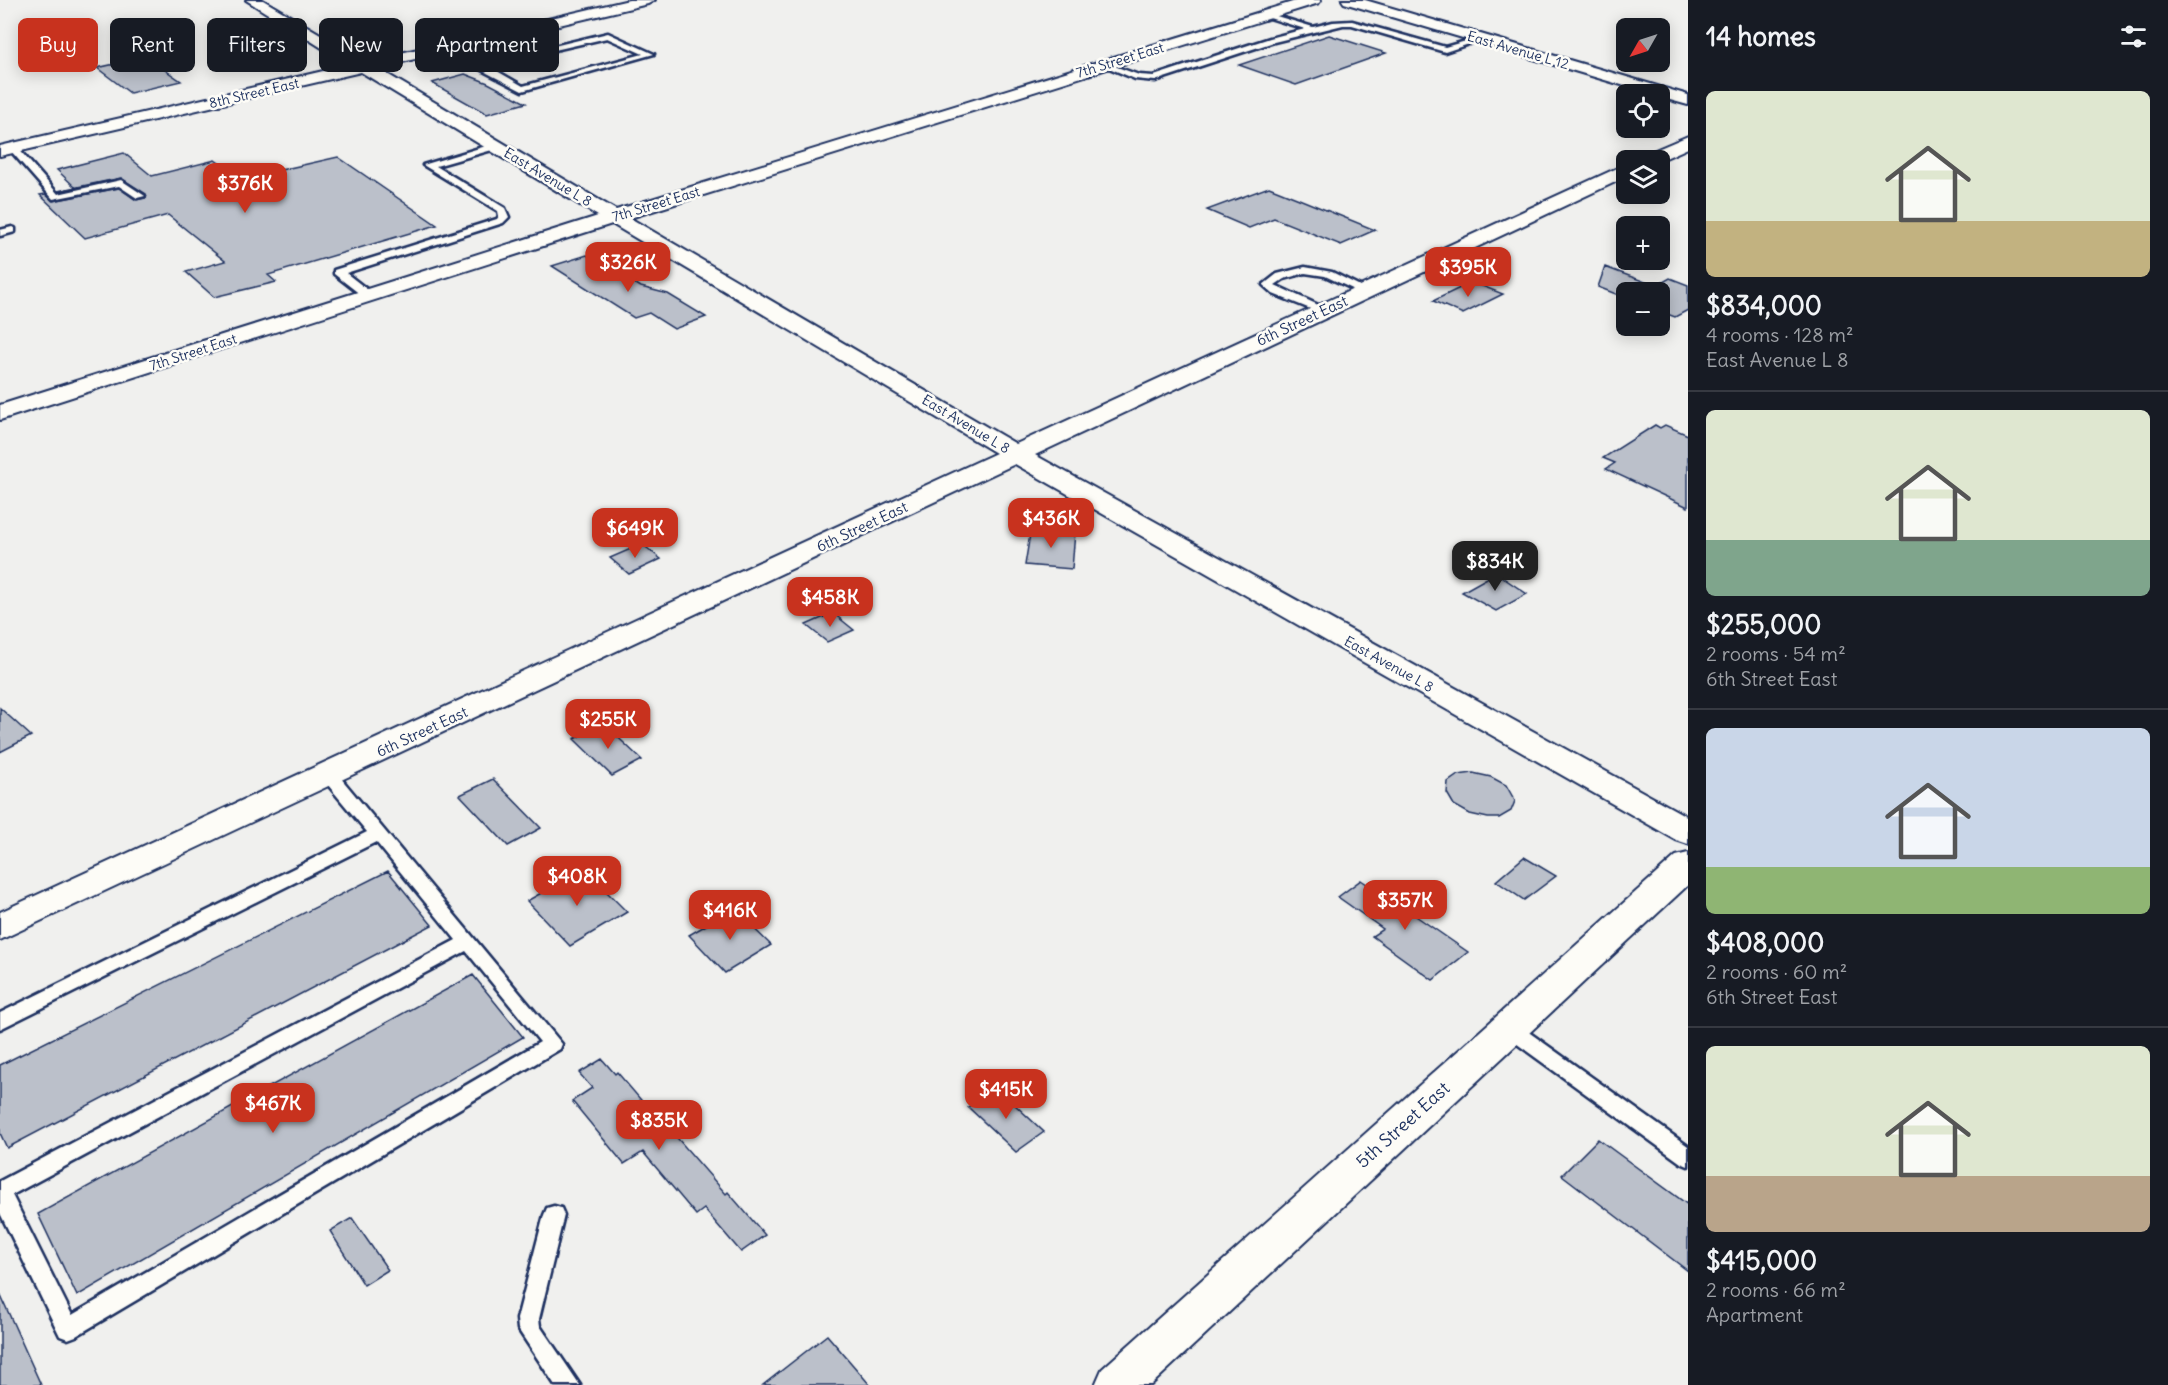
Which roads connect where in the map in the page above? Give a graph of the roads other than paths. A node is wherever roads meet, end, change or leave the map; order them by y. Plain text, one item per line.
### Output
1 (253, 0) edge
2 (648, 0) edge
3 (1314, 0) edge
4 (1349, 0) edge
5 (1266, 14) junction
6 (559, 21) edge
7 (1314, 30) junction
8 (319, 39) edge
9 (1480, 39) junction
10 (469, 60) joint
11 (1106, 65) junction
12 (344, 72) edge
13 (374, 72) edge
14 (1688, 100) edge
15 (1688, 141) edge
16 (496, 146) junction
17 (7, 149) edge
18 (1669, 150) edge
19 (1616, 175) edge
20 (140, 196) dead end
21 (614, 217) junction
22 (12, 230) dead end
23 (0, 233) edge
24 (1365, 291) junction
25 (369, 296) junction
26 (1323, 311) junction
27 (0, 413) edge
28 (1017, 455) junction
29 (329, 775) junction
30 (1688, 832) edge
31 (378, 834) junction
32 (1688, 865) edge
33 (0, 927) edge
34 (468, 942) junction
35 (0, 1022) edge
36 (1509, 1028) junction
37 (1688, 1157) edge
38 (0, 1192) edge
39 (554, 1215) dead end
40 (569, 1385) edge
41 (1118, 1385) edge

1 - 8 street, East Avenue L 8
2 - 6 street, 8th Street East
3 - 5 street, 7th Street East
4 - 9 street, East Avenue L 12
5 - 7 lane
5 - 11 street, 7th Street East
7 - 9 lane
7 - 11 lane
9 - 14 street, East Avenue L 12
10 - 10 lane
11 - 21 street, 7th Street East
12 - 17 street, 8th Street East
13 - 16 street, East Avenue L 8
15 - 18 street
16 - 21 street, East Avenue L 8
16 - 25 lane
17 - 20 lane
19 - 24 street, 6th Street East
21 - 25 street, 7th Street East
21 - 28 street, East Avenue L 8
22 - 23 lane
24 - 26 street, 6th Street East
24 - 26 lane
25 - 27 street, 7th Street East
26 - 28 street, 6th Street East
28 - 29 street, 6th Street East
28 - 30 street, East Avenue L 8
29 - 31 lane
29 - 33 street, 6th Street East
31 - 34 lane
31 - 35 lane
32 - 36 street, 5th Street East
34 - 38 lane
34 - 38 lane
36 - 37 lane
36 - 41 street, 5th Street East
39 - 40 lane

